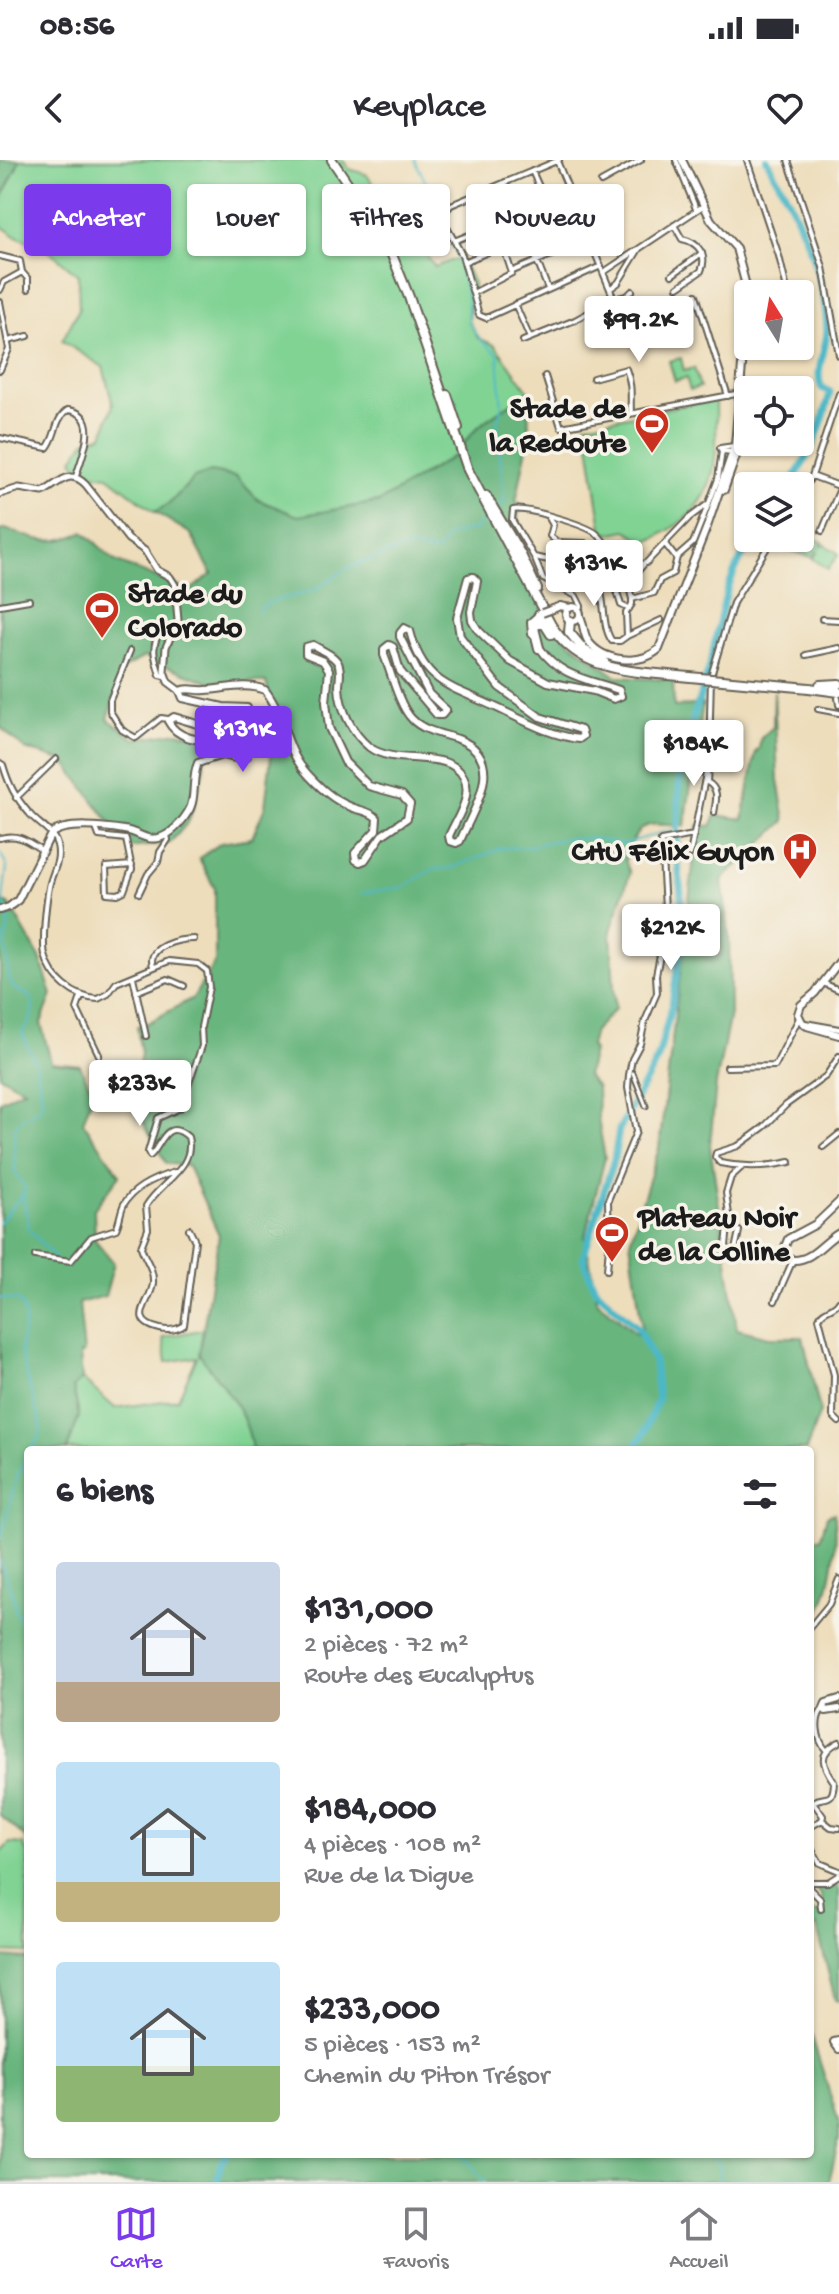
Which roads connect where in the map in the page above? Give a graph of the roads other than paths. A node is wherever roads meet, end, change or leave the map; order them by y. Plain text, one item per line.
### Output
1 (335, 160) edge
2 (558, 160) edge
3 (641, 160) edge
4 (747, 160) edge
5 (788, 160) edge
6 (682, 161) edge
7 (532, 171) junction
8 (505, 182) joint
9 (601, 182) dead end
10 (500, 184) edge
11 (538, 184) edge
12 (566, 184) edge
13 (466, 198) edge
14 (700, 208) junction
15 (674, 225) junction
16 (466, 236) edge
17 (454, 241) junction
18 (640, 247) junction
19 (702, 253) junction
20 (0, 256) edge
21 (479, 256) edge
22 (507, 256) edge
23 (535, 256) edge
24 (551, 256) edge
25 (597, 256) edge
26 (626, 256) junction
27 (632, 261) junction
28 (464, 262) junction
29 (537, 262) junction
30 (602, 269) junction
31 (513, 271) junction
32 (22, 272) junction
33 (672, 275) dead end
34 (785, 280) edge
35 (678, 287) dead end
36 (611, 288) junction
37 (28, 289) dead end
38 (548, 289) junction
39 (0, 290) edge
40 (632, 291) dead end
41 (473, 293) junction
42 (696, 295) dead end
43 (614, 299) junction
44 (0, 302) edge
45 (515, 304) junction
46 (28, 336) dead end
47 (530, 338) junction
48 (8, 341) junction
49 (523, 341) dead end
50 (839, 355) edge
51 (0, 370) edge
52 (545, 376) dead end
53 (741, 376) edge
54 (593, 378) dead end
55 (839, 394) edge
56 (728, 396) junction
57 (734, 396) edge
58 (631, 414) junction
59 (0, 438) edge
60 (734, 448) edge
61 (734, 456) edge
62 (813, 472) edge
63 (76, 476) junction
64 (814, 477) edge
65 (839, 488) edge
66 (0, 494) edge
67 (709, 503) junction
68 (549, 517) junction
69 (559, 520) junction
70 (553, 525) junction
71 (822, 531) dead end
72 (585, 543) dead end
73 (665, 544) junction
74 (765, 552) edge
75 (534, 557) junction
76 (676, 559) junction
77 (644, 564) junction
78 (629, 581) junction
79 (615, 586) junction
80 (601, 592) junction
81 (632, 599) junction
82 (29, 600) dead end
83 (0, 605) edge
84 (581, 606) dead end
85 (629, 609) junction
86 (573, 616) junction
87 (541, 617) junction
88 (822, 619) dead end
89 (661, 620) dead end
90 (839, 620) edge
91 (159, 634) dead end
92 (627, 636) junction
93 (539, 648) joint
94 (839, 648) edge
95 (130, 651) dead end
96 (806, 655) dead end
97 (648, 671) junction
98 (165, 676) junction
99 (839, 684) edge
100 (810, 686) junction
101 (180, 691) junction
102 (838, 695) edge
103 (839, 705) edge
104 (818, 709) dead end
105 (839, 713) edge
106 (168, 719) junction
107 (56, 759) dead end
108 (708, 760) junction
109 (0, 763) edge
110 (16, 798) junction
111 (714, 813) dead end
112 (96, 828) junction
113 (51, 834) junction
114 (167, 835) junction
115 (693, 835) junction
116 (0, 838) edge
117 (43, 851) junction
118 (690, 854) dead end
119 (132, 865) junction
120 (139, 893) dead end
121 (3, 909) edge
122 (194, 939) dead end
123 (839, 962) edge
124 (153, 966) junction
125 (133, 977) junction
126 (823, 983) junction
127 (184, 986) dead end
128 (839, 990) edge
129 (136, 992) junction
130 (81, 997) junction
131 (801, 1021) junction
132 (839, 1032) edge
133 (146, 1036) dead end
134 (99, 1055) dead end
135 (839, 1056) edge
136 (727, 1067) dead end
137 (633, 1073) dead end
138 (646, 1106) dead end
139 (839, 1134) edge
140 (823, 1147) dead end
141 (790, 1162) dead end
142 (743, 1166) junction
143 (178, 1171) junction
144 (837, 1206) edge
145 (189, 1229) dead end
146 (739, 1231) dead end
147 (839, 1233) edge
148 (35, 1256) dead end
149 (793, 1260) junction
150 (607, 1270) dead end
151 (775, 1301) dead end
152 (839, 1301) edge
153 (839, 1422) edge
154 (839, 1579) edge
155 (814, 1622) edge
156 (839, 1699) edge
157 (824, 1708) junction
158 (839, 1709) edge
159 (839, 1742) edge
160 (826, 1750) junction
161 (814, 1802) edge
162 (814, 1804) edge
163 (822, 1820) junction
164 (814, 1825) edge
165 (839, 1828) edge
166 (814, 1853) edge
167 (839, 1873) edge
168 (814, 1882) edge
169 (814, 1893) edge
170 (821, 1909) dead end
171 (839, 2041) edge
172 (839, 2049) edge

1 - 97 main road
2 - 7 street
2 - 12 street
3 - 9 street
4 - 34 street
5 - 50 street
6 - 14 main road
7 - 8 street
7 - 11 street
8 - 10 street
13 - 17 street
14 - 15 street
14 - 53 main road
15 - 18 street
15 - 19 street
16 - 17 street
17 - 28 street
18 - 26 street
18 - 27 street
19 - 33 street
19 - 35 street
20 - 32 street
21 - 28 street
22 - 31 street
23 - 29 street
24 - 29 street
25 - 30 street
26 - 27 street
26 - 30 street
27 - 36 street
28 - 41 street
29 - 31 street
29 - 38 street
30 - 36 street
30 - 38 street
31 - 41 street
32 - 37 street
32 - 39 street
36 - 43 street
38 - 45 street
40 - 43 street
41 - 45 street
42 - 56 street
43 - 47 street
44 - 48 street
45 - 47 street
46 - 48 street
47 - 49 street
48 - 51 street
52 - 58 street
54 - 58 street
55 - 62 street
56 - 57 street
56 - 58 street
59 - 63 street
60 - 67 street
61 - 86 main road
63 - 66 street
63 - 98 street
64 - 65 street
65 - 71 street
67 - 73 street
67 - 76 street
68 - 69 street
68 - 70 street
68 - 75 street
69 - 70 street
69 - 77 street
70 - 72 street
73 - 76 street
73 - 77 street
74 - 108 street
75 - 80 street
75 - 84 street
76 - 81 street
77 - 78 street
78 - 79 street
78 - 81 street
79 - 80 street
79 - 85 street
80 - 92 street
81 - 85 street
82 - 83 street
85 - 92 street
86 - 87 main road, bridge
86 - 97 main road
87 - 93 main road
87 - 97 main road
88 - 90 street
89 - 92 street
91 - 98 street
93 - 101 main road
94 - 96 street
95 - 106 street
97 - 100 main road, bridge
98 - 101 street
99 - 100 main road
100 - 102 main road
101 - 106 main road
102 - 103 street
104 - 105 street
106 - 114 main road
107 - 110 street
108 - 111 street
108 - 115 street
109 - 110 street
110 - 113 street
112 - 113 main road
112 - 114 main road
112 - 119 street
113 - 117 main road
113 - 130 street
114 - 120 street
115 - 118 street
115 - 150 street
116 - 117 street
117 - 121 main road
119 - 119 street
122 - 124 street
123 - 126 main road
124 - 125 street
124 - 143 street
125 - 129 street
125 - 130 street
126 - 128 street
126 - 131 main road
127 - 129 street
129 - 133 street
130 - 134 street
131 - 132 main road
131 - 136 street
135 - 142 street
137 - 138 street
139 - 140 street
141 - 142 street
142 - 146 street
143 - 145 street
143 - 148 street
144 - 149 main road
147 - 149 main road
149 - 151 street
152 - 153 street
154 - 155 street
156 - 157 main road
157 - 158 main road
157 - 160 street
159 - 160 street
160 - 161 street
162 - 163 street
163 - 164 street
163 - 165 street
166 - 167 street
167 - 168 street
169 - 170 street
171 - 172 main road

